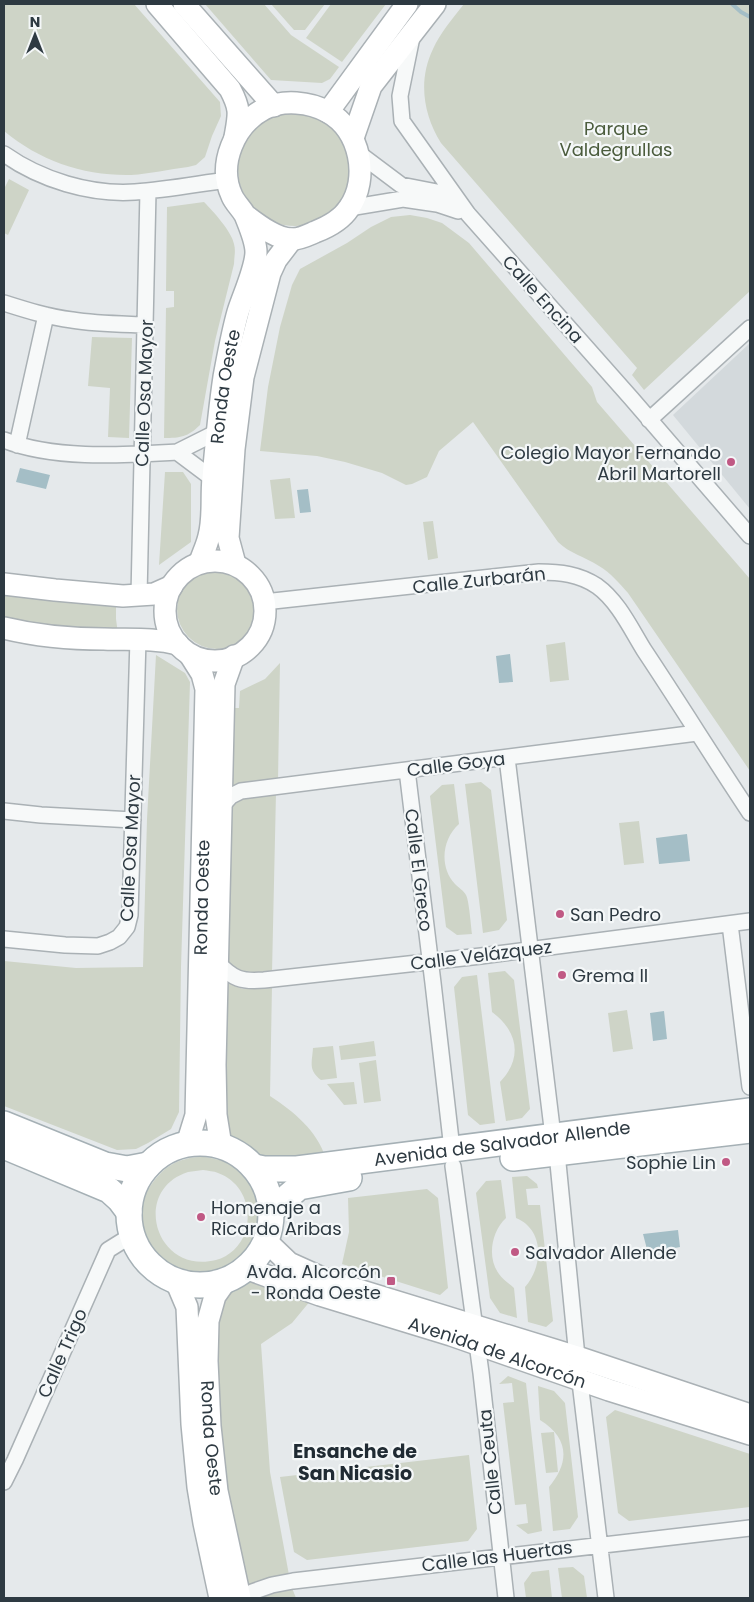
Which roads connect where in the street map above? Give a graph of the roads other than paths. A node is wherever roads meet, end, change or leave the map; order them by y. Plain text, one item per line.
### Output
1 (157, 4) edge
2 (184, 4) edge
3 (407, 4) edge
4 (435, 4) edge
5 (412, 34) junction
6 (274, 106) junction
7 (328, 112) junction
8 (235, 137) junction
9 (355, 145) junction
10 (4, 154) edge
11 (227, 180) junction
12 (148, 190) junction
13 (349, 208) junction
14 (468, 214) junction
15 (244, 215) junction
16 (292, 239) junction
17 (4, 303) edge
18 (46, 315) junction
19 (146, 325) junction
20 (750, 328) edge
21 (649, 420) junction
22 (218, 432) junction
23 (10, 442) edge
24 (177, 452) junction
25 (142, 454) junction
26 (213, 479) junction
27 (750, 536) edge
28 (200, 562) junction
29 (235, 564) junction
30 (4, 584) edge
31 (172, 586) junction
32 (138, 596) junction
33 (264, 602) junction
34 (4, 628) edge
35 (138, 639) junction
36 (184, 650) junction
37 (234, 656) junction
38 (697, 733) junction
39 (507, 758) junction
40 (406, 770) junction
41 (221, 807) junction
42 (4, 811) edge
43 (750, 813) edge
44 (133, 820) junction
45 (750, 921) edge
46 (730, 924) junction
47 (4, 939) edge
48 (530, 949) junction
49 (218, 962) junction
50 (430, 962) junction
51 (750, 1086) edge
52 (750, 1112) edge
53 (4, 1124) edge
54 (750, 1130) edge
55 (187, 1144) junction
56 (555, 1144) junction
57 (4, 1146) edge
58 (221, 1146) junction
59 (453, 1157) junction
60 (148, 1165) junction
61 (254, 1167) junction
62 (271, 1211) junction
63 (130, 1224) junction
64 (266, 1241) junction
65 (236, 1274) junction
66 (176, 1280) junction
67 (475, 1335) junction
68 (577, 1357) junction
69 (581, 1381) junction
70 (750, 1415) edge
71 (750, 1434) edge
72 (4, 1482) edge
73 (750, 1528) edge
74 (600, 1544) junction
75 (501, 1556) junction
76 (220, 1598) edge
77 (240, 1598) edge
78 (250, 1598) edge
79 (506, 1598) edge
80 (606, 1598) edge

1 - 8 main road
2 - 6 main road
3 - 7 main road
4 - 5 main road
5 - 9 main road
5 - 14 street, Calle Encina
6 - 7 main road, Ronda Oeste
6 - 8 main road, Ronda Oeste
7 - 9 main road, Ronda Oeste
8 - 11 main road, Ronda Oeste
9 - 13 main road
9 - 14 street
10 - 12 street
11 - 12 street
11 - 15 main road, Ronda Oeste
12 - 19 street, Calle Osa Mayor
13 - 14 street
13 - 16 main road
14 - 21 street, Calle Encina
15 - 16 main road, Ronda Oeste
15 - 22 main road, Ronda Oeste
16 - 29 main road, Ronda Oeste
17 - 18 street
18 - 19 street
18 - 23 street
19 - 25 street, Calle Osa Mayor
20 - 21 street
21 - 27 street, Calle Encina
22 - 24 street
22 - 26 main road, Ronda Oeste
23 - 25 street
24 - 25 street
24 - 26 street
25 - 32 street, Calle Osa Mayor
26 - 28 main road, Ronda Oeste
28 - 29 main road
28 - 31 main road
29 - 33 main road
30 - 32 main road
31 - 32 main road
31 - 36 main road
33 - 37 main road
33 - 38 street, Calle Zurbarán
34 - 35 main road
35 - 36 main road
35 - 44 street, Calle Osa Mayor
36 - 37 main road
36 - 55 main road, Ronda Oeste
37 - 41 main road, Ronda Oeste
38 - 39 street, Calle Goya
38 - 43 street, Calle Zurbarán
39 - 40 street, Calle Goya
39 - 48 street
40 - 41 street, Calle Goya
40 - 50 street, Calle El Greco
41 - 49 main road, Ronda Oeste
42 - 44 street
44 - 47 street, Calle Osa Mayor
45 - 46 street, Calle Velázquez
46 - 48 street, Calle Velázquez
46 - 51 street
48 - 50 street, Calle Velázquez
48 - 56 street
49 - 50 street, Calle Velázquez
49 - 58 main road, Ronda Oeste
50 - 59 street, Calle El Greco
52 - 56 main road, Avenida de Salvador Allende
53 - 60 main road
54 - 56 main road, Avenida de Salvador Allende
55 - 58 main road
55 - 60 main road
56 - 59 main road, Avenida de Salvador Allende
56 - 68 street
57 - 63 main road
58 - 61 main road
59 - 61 main road, Avenida de Salvador Allende
59 - 62 main road, Avenida de Salvador Allende
59 - 67 street, Calle Ceuta
60 - 63 main road
61 - 62 main road
62 - 64 main road
63 - 66 main road
63 - 72 street, Calle Trigo
64 - 65 main road
64 - 67 main road, Avenida de Alcorcón
65 - 66 main road
65 - 67 main road, Avenida de Alcorcón
65 - 77 main road, Ronda Oeste
66 - 76 main road, Ronda Oeste
67 - 68 main road, Avenida de Alcorcón
67 - 69 main road, Avenida de Alcorcón
67 - 75 street, Calle Ceuta
68 - 69 street
68 - 70 main road, Avenida de Alcorcón
69 - 71 main road, Avenida de Alcorcón
69 - 74 street
73 - 74 street, Calle las Huertas
74 - 75 street, Calle las Huertas
74 - 80 street
75 - 78 street, Calle las Huertas
75 - 79 street, Calle Ceuta

